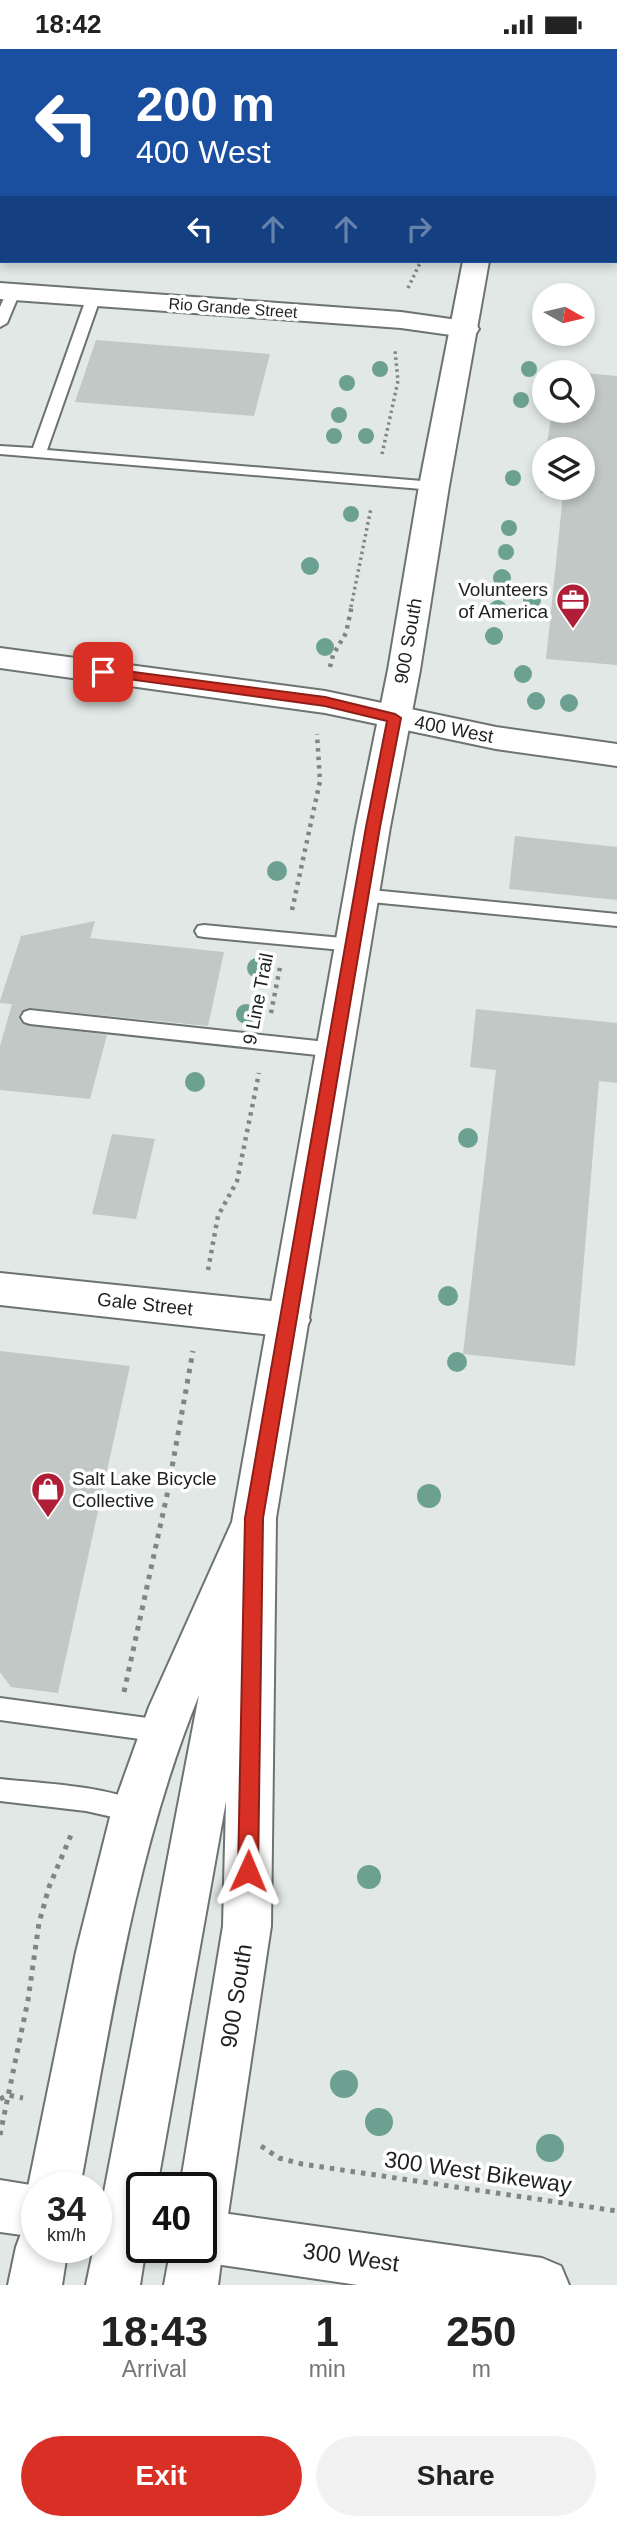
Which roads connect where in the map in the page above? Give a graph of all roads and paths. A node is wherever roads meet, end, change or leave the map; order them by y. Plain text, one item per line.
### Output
1 (420, 263) edge
2 (476, 263) edge
3 (6, 291) edge
4 (406, 293) dead end
5 (93, 299) junction
6 (0, 323) edge
7 (465, 329) junction
8 (0, 450) edge
9 (39, 453) junction
10 (434, 486) junction
11 (0, 658) edge
12 (395, 718) junction
13 (319, 725) dead end
14 (617, 755) edge
15 (361, 895) junction
16 (617, 920) edge
17 (204, 931) dead end
18 (286, 939) junction
19 (353, 946) junction
20 (30, 1017) dead end
21 (265, 1044) junction
22 (335, 1050) junction
23 (206, 1282) dead end
24 (0, 1289) edge
25 (289, 1320) junction
26 (254, 1518) junction
27 (0, 1709) edge
28 (162, 1731) junction
29 (0, 1790) edge
30 (135, 1811) junction
31 (0, 2099) edge
32 (0, 2135) edge
33 (333, 2168) dead end
34 (57, 2172) edge
35 (209, 2172) edge
36 (0, 2206) edge
37 (21, 2209) edge
38 (617, 2211) edge
39 (121, 2224) edge
40 (217, 2238) edge
41 (40, 2263) edge
42 (194, 2263) edge
43 (35, 2285) edge
44 (113, 2285) edge
45 (191, 2285) edge
46 (542, 2285) edge

1 - 4 path
2 - 7 street, 900 South
3 - 5 street, Rio Grande Street
3 - 6 lane
5 - 7 street, Rio Grande Street
5 - 9 lane
7 - 10 street, 900 South
8 - 9 lane
9 - 10 lane
10 - 12 street, 900 South
11 - 12 street, 400 West
12 - 14 street, 400 West
12 - 15 street, 900 South
13 - 18 path, 9 Line Trail
15 - 16 lane
15 - 19 street, 900 South
17 - 18 lane
18 - 19 lane
18 - 21 path, 9 Line Trail
19 - 22 street, 900 South
20 - 21 lane
21 - 22 lane
21 - 23 path, 9 Line Trail
22 - 25 street, 900 South
24 - 25 street, Gale Street
25 - 26 street, 900 South
26 - 28 street, 900 South
26 - 35 street, 900 South
26 - 39 street
27 - 28 lane
28 - 30 street, 900 South
29 - 30 lane
30 - 34 street, 900 South
31 - 32 path
33 - 38 path, 300 West Bikeway
36 - 37 street
39 - 44 street
40 - 46 street, 300 West
41 - 43 street
42 - 45 street

